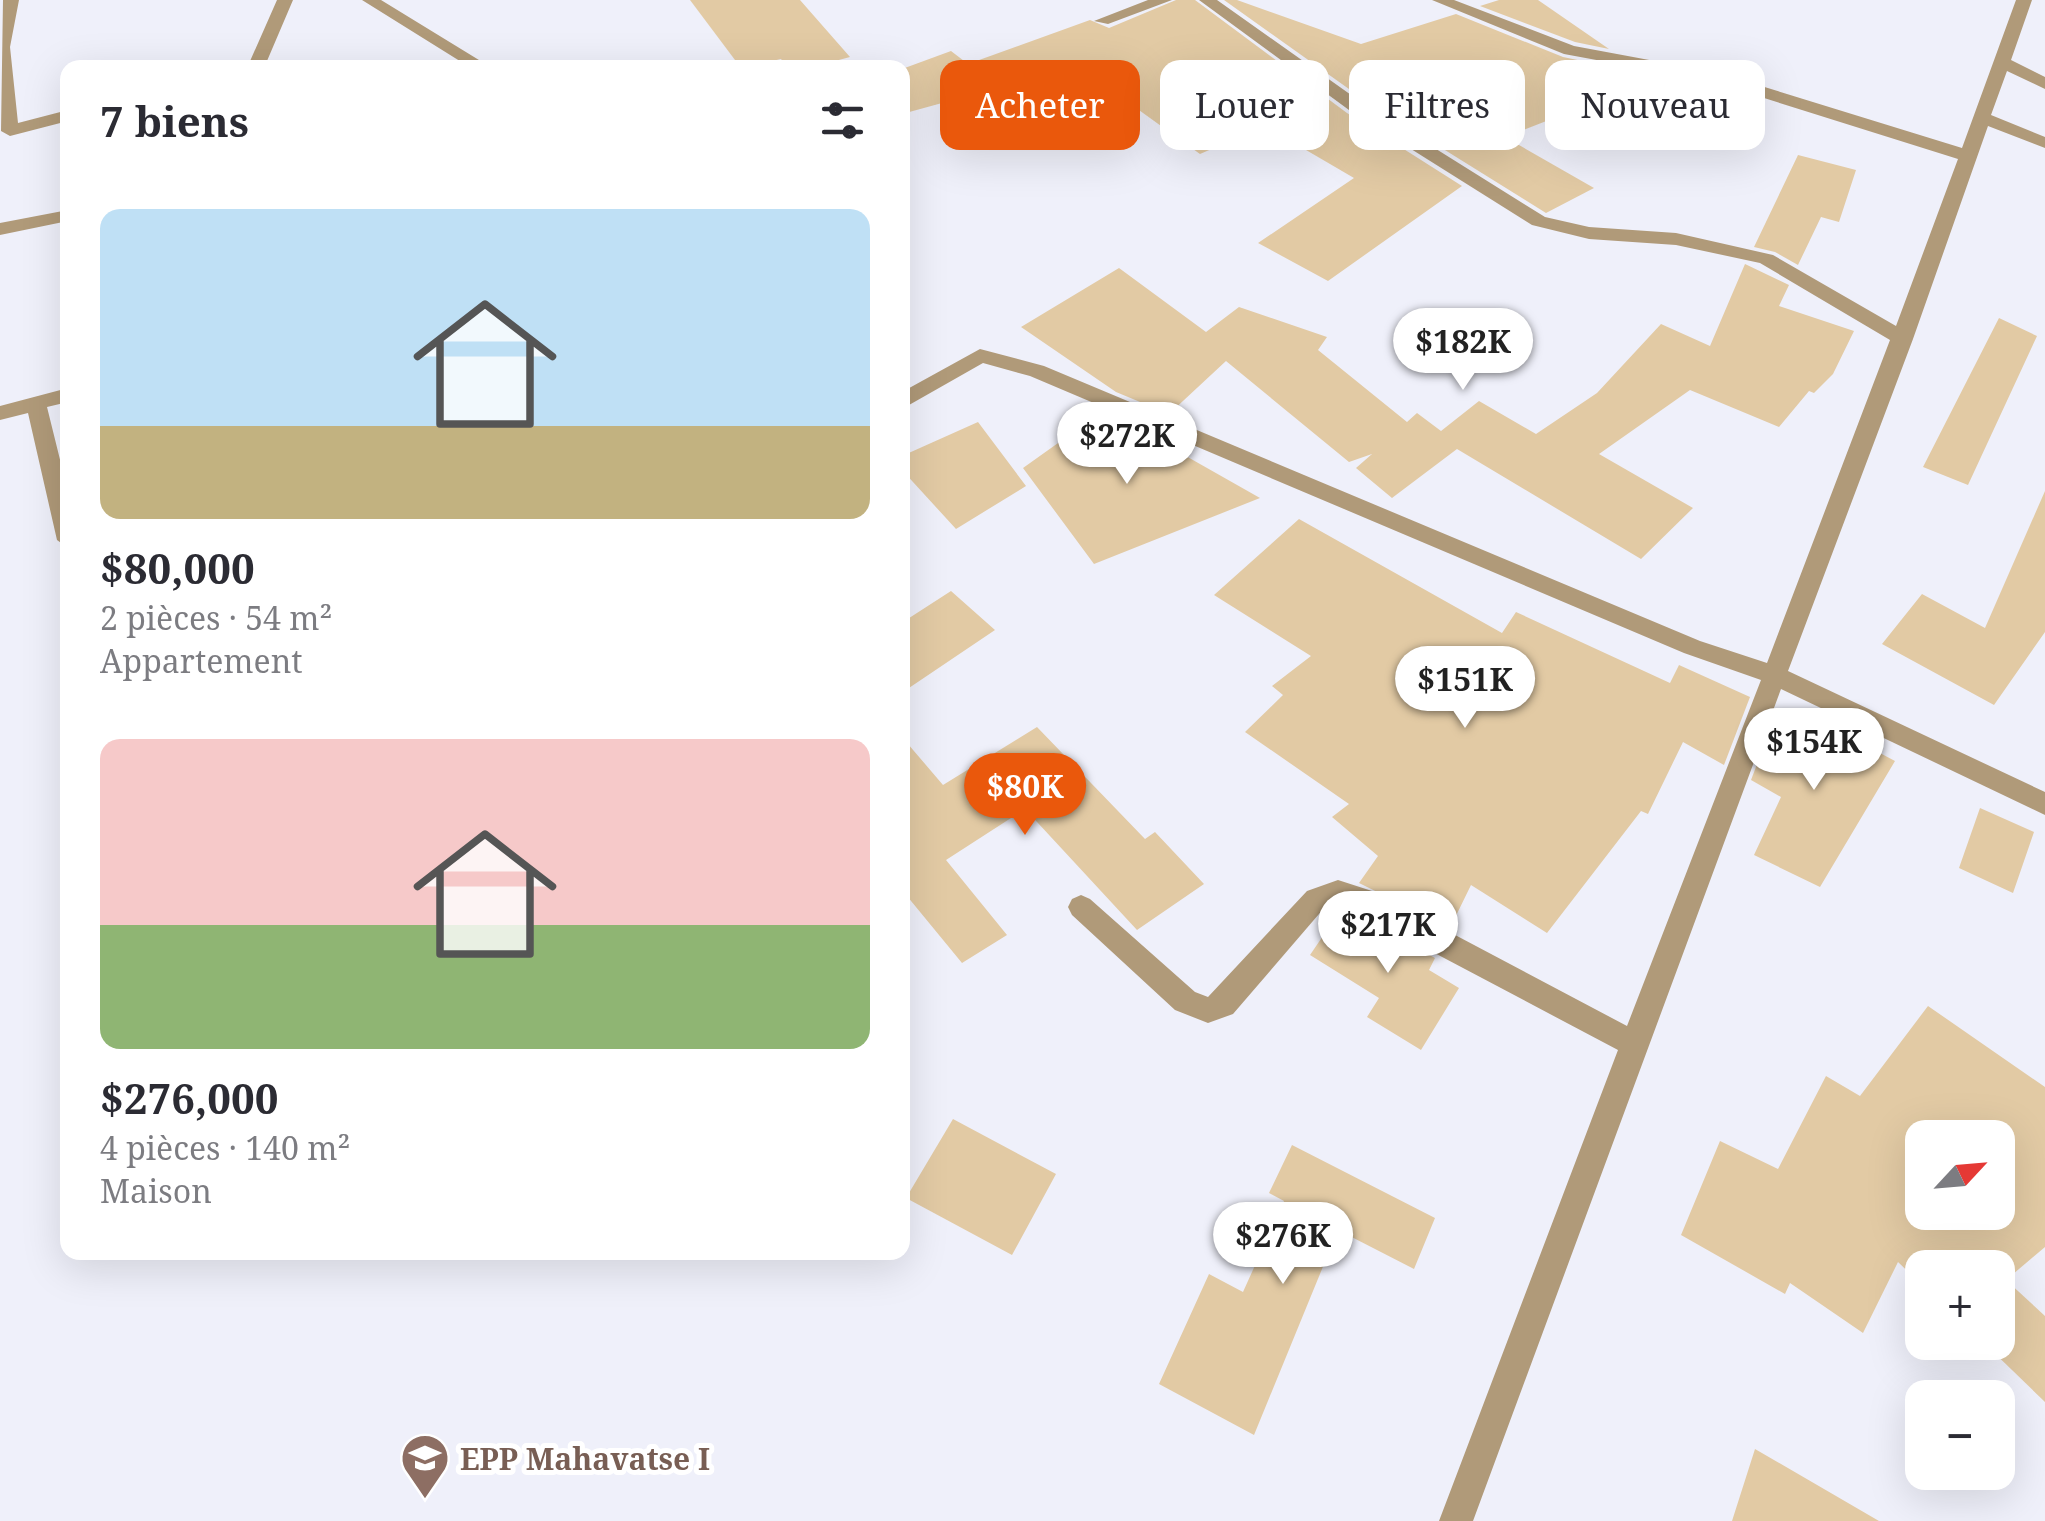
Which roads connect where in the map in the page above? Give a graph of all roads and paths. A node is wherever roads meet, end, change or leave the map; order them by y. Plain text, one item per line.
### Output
1 (11, 0) edge
2 (285, 0) edge
3 (370, 0) edge
4 (1164, 0) edge
5 (1206, 0) edge
6 (1440, 0) edge
7 (1492, 0) edge
8 (2024, 0) edge
9 (1102, 21) dead end
10 (1570, 50) junction
11 (259, 60) edge
12 (471, 60) edge
13 (2002, 62) junction
14 (2045, 84) edge
15 (60, 116) edge
16 (1982, 116) junction
17 (2045, 143) edge
18 (1968, 156) junction
19 (60, 217) edge
20 (0, 229) edge
21 (1903, 339) junction
22 (60, 397) edge
23 (910, 397) edge
24 (36, 404) junction
25 (0, 413) edge
26 (60, 506) edge
27 (1775, 675) junction
28 (2045, 804) edge
29 (1082, 907) dead end
30 (1631, 1043) junction
31 (1456, 1521) edge

1 - 15 street
2 - 11 street
3 - 12 street
4 - 9 street
5 - 21 street
6 - 10 street
7 - 10 street
8 - 13 street
10 - 18 street
13 - 14 street
13 - 16 street
16 - 17 street
16 - 18 street
18 - 21 street
19 - 20 street
21 - 27 street
22 - 24 street
23 - 27 street
24 - 25 street
24 - 26 street
27 - 28 street
27 - 30 street
29 - 30 street
30 - 31 street

